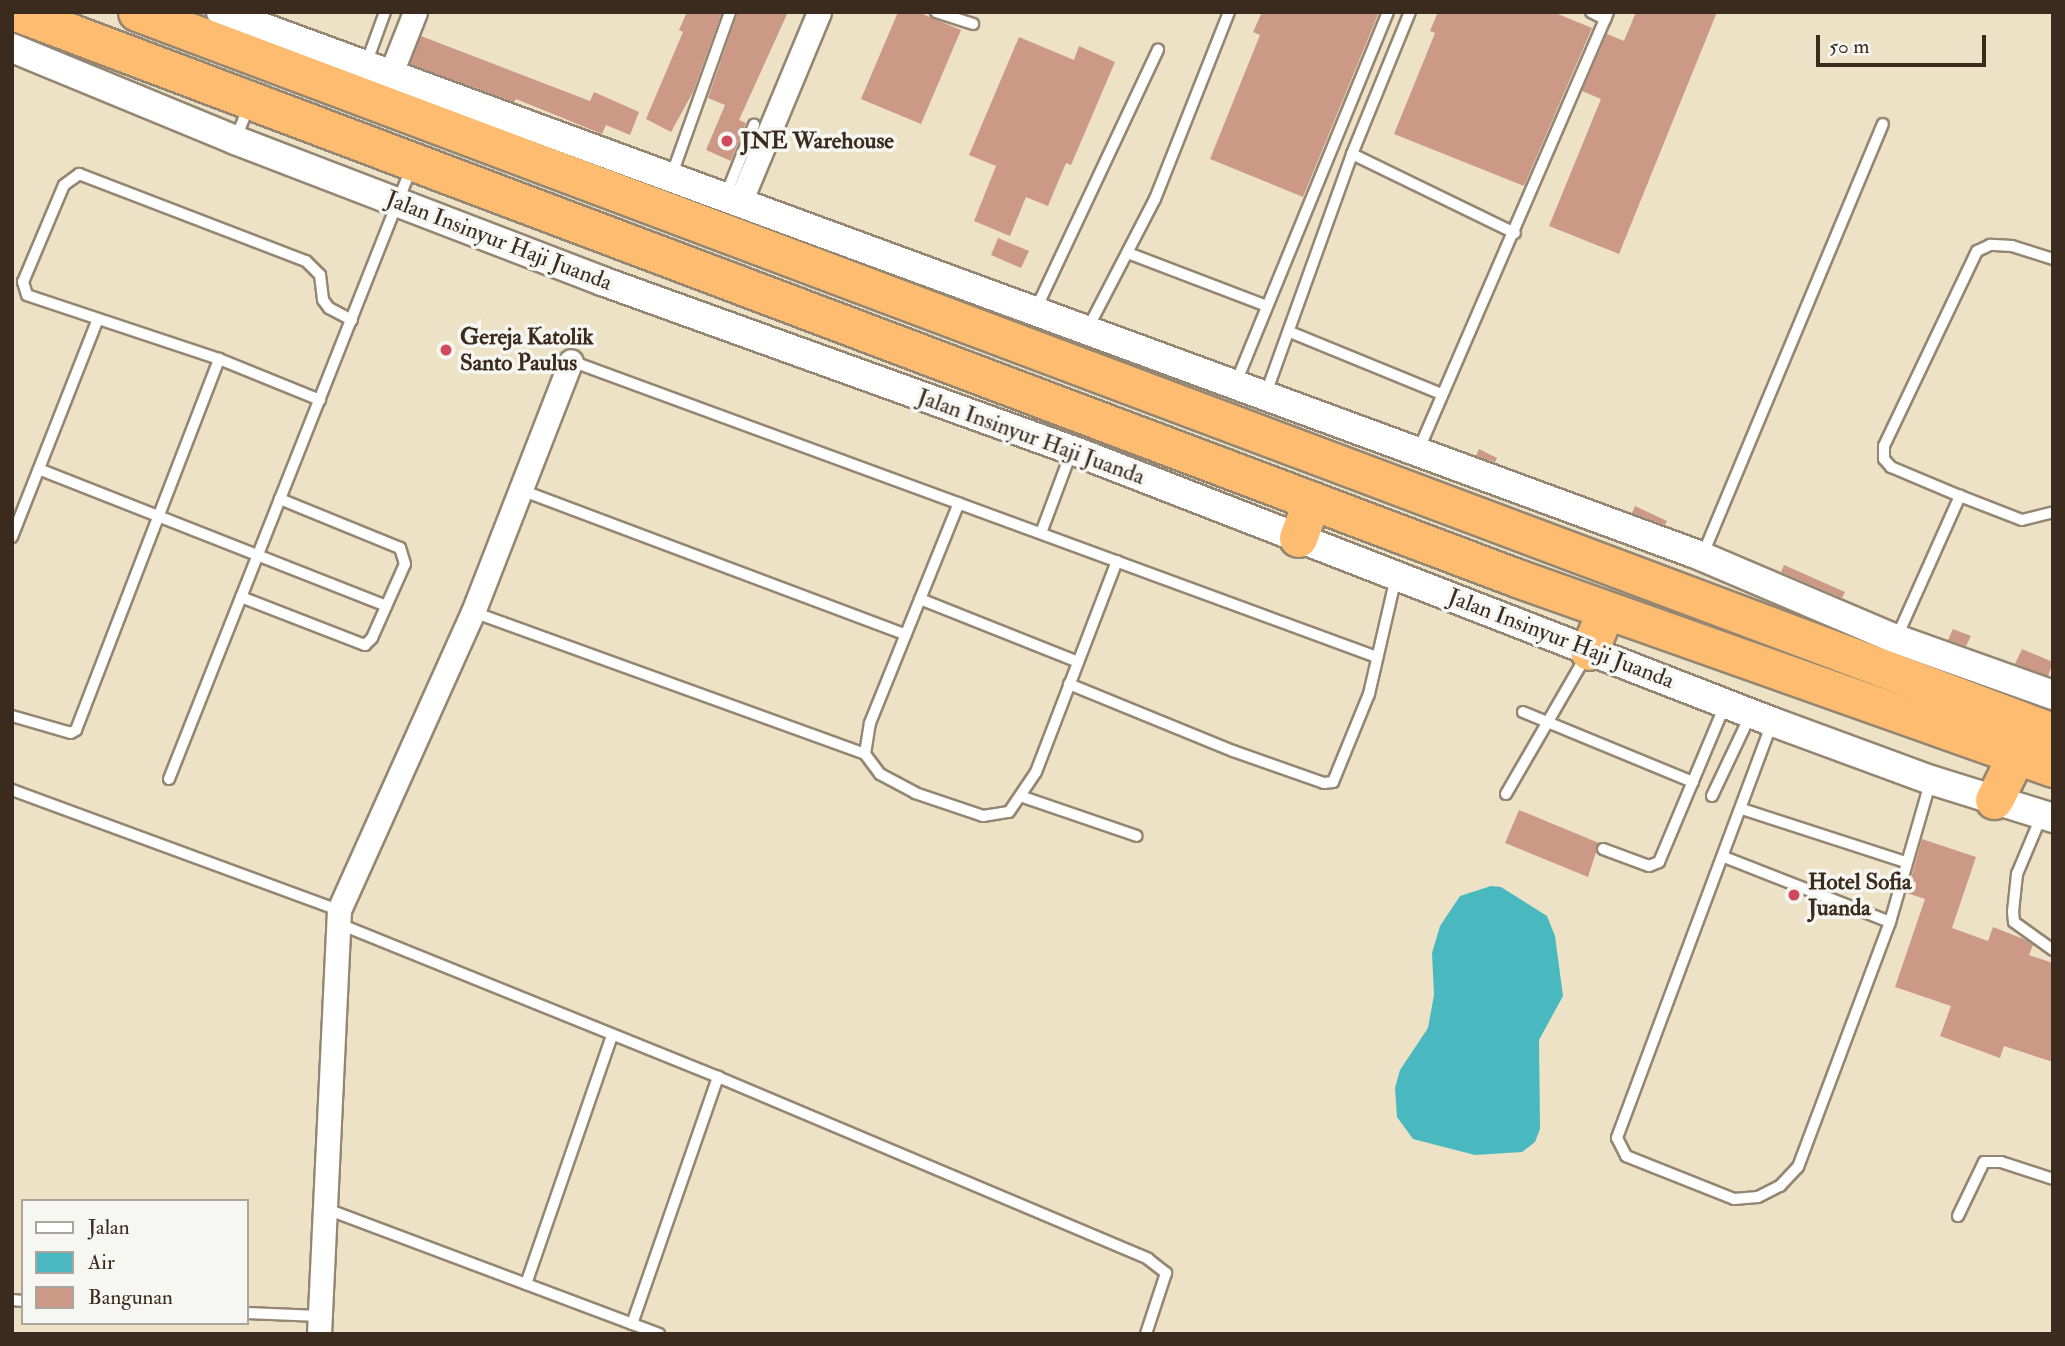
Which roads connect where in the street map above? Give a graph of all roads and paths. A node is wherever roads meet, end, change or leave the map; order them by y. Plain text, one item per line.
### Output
1 (16, 12) edge
2 (137, 12) edge
3 (221, 12) edge
4 (385, 12) edge
5 (415, 12) edge
6 (730, 12) edge
7 (819, 12) edge
8 (936, 12) edge
9 (1229, 12) edge
10 (1388, 12) edge
11 (1410, 12) edge
12 (1591, 12) edge
13 (1606, 15) edge
14 (973, 24) dead end
15 (12, 48) edge
16 (1158, 50) dead end
17 (379, 69) junction
18 (251, 102) junction
19 (1883, 124) dead end
20 (754, 125) dead end
21 (235, 140) junction
22 (1352, 154) junction
23 (413, 163) junction
24 (671, 177) junction
25 (733, 199) junction
26 (398, 204) junction
27 (1515, 233) junction
28 (1128, 253) junction
29 (2053, 259) edge
30 (1264, 305) junction
31 (1035, 311) junction
32 (98, 319) junction
33 (352, 320) junction
34 (1087, 330) junction
35 (1290, 332) junction
36 (219, 359) junction
37 (571, 360) joint
38 (1235, 385) junction
39 (1441, 394) junction
40 (1265, 396) junction
41 (320, 400) junction
42 (1418, 452) junction
43 (1068, 461) junction
44 (41, 470) junction
45 (521, 489) junction
46 (1960, 496) junction
47 (281, 499) junction
48 (1312, 500) junction
49 (959, 503) junction
50 (2053, 512) edge
51 (158, 516) junction
52 (1041, 533) junction
53 (13, 535) edge
54 (1298, 538) junction
55 (258, 555) junction
56 (1702, 556) junction
57 (1117, 561) junction
58 (1394, 585) junction
59 (241, 597) junction
60 (920, 599) junction
61 (386, 606) junction
62 (1606, 610) junction
63 (473, 612) junction
64 (906, 635) junction
65 (1896, 639) junction
66 (1377, 657) junction
67 (1078, 662) junction
68 (1583, 664) junction
69 (1069, 684) junction
70 (2053, 695) edge
71 (1523, 712) dead end
72 (12, 716) edge
73 (1750, 722) junction
74 (1550, 723) junction
75 (2053, 732) edge
76 (865, 754) junction
77 (2016, 756) junction
78 (2053, 768) edge
79 (169, 779) dead end
80 (1693, 782) junction
81 (1929, 784) junction
82 (12, 790) edge
83 (1506, 794) dead end
84 (1712, 796) dead end
85 (1023, 797) junction
86 (1994, 800) junction
87 (1742, 809) junction
88 (2048, 816) edge
89 (1137, 836) dead end
90 (1603, 849) dead end
91 (1724, 857) junction
92 (1905, 862) junction
93 (338, 917) junction
94 (1890, 922) junction
95 (2053, 950) edge
96 (612, 1035) junction
97 (718, 1077) junction
98 (2053, 1179) edge
99 (323, 1208) junction
100 (1958, 1216) dead end
101 (526, 1284) junction
102 (248, 1312) edge
103 (632, 1324) junction
104 (319, 1325) edge
105 (659, 1334) edge
106 (1146, 1334) edge

1 - 18 highway, Jalan Insinyur Haji Juanda
2 - 75 highway
3 - 17 street
4 - 17 lane
5 - 17 street
6 - 24 lane
7 - 25 street
8 - 14 lane
9 - 28 lane
10 - 30 lane
11 - 22 lane
12 - 13 lane
13 - 27 lane
15 - 21 street, Jalan Insinyur Haji Juanda
16 - 31 lane
17 - 24 street
18 - 21 lane
18 - 23 highway, Jalan Insinyur Haji Juanda
19 - 56 lane
20 - 25 lane
21 - 26 street, Jalan Insinyur Haji Juanda
22 - 27 lane
22 - 35 lane
23 - 26 lane
23 - 48 highway, Jalan Insinyur Haji Juanda
24 - 25 street
25 - 31 street
26 - 33 lane
26 - 43 street, Jalan Insinyur Haji Juanda
27 - 39 lane
28 - 30 lane
28 - 34 lane
29 - 46 lane
30 - 38 lane
31 - 34 street
32 - 33 lane
32 - 36 lane
32 - 44 lane
33 - 41 lane
34 - 38 street
35 - 39 lane
35 - 40 lane
36 - 41 lane
36 - 51 lane
37 - 45 street
37 - 49 lane
38 - 40 street
39 - 42 lane
40 - 42 street
41 - 47 lane
42 - 56 street
43 - 52 lane
43 - 54 street, Jalan Insinyur Haji Juanda
44 - 51 lane
44 - 53 lane
45 - 63 street
45 - 64 lane
46 - 50 lane
46 - 65 lane
47 - 55 lane
47 - 61 lane
48 - 54 highway
48 - 62 highway, Jalan Insinyur Haji Juanda
49 - 52 lane
49 - 60 lane
51 - 55 lane
51 - 72 lane
52 - 57 lane
54 - 58 street, Jalan Insinyur Haji Juanda
55 - 59 lane
55 - 61 lane
56 - 65 street
57 - 66 lane
57 - 67 lane
58 - 66 lane
58 - 68 street, Jalan Insinyur Haji Juanda
59 - 61 lane
59 - 79 lane
60 - 64 lane
60 - 67 lane
62 - 68 highway
62 - 77 highway, Jalan Insinyur Haji Juanda
63 - 76 lane
63 - 93 street
64 - 76 lane
65 - 70 street
66 - 69 lane
67 - 69 lane
68 - 73 street, Jalan Insinyur Haji Juanda
68 - 74 lane
69 - 85 lane
71 - 74 lane
73 - 80 lane
73 - 81 street, Jalan Insinyur Haji Juanda
73 - 84 lane
73 - 87 lane
74 - 80 lane
74 - 83 lane
76 - 85 lane
77 - 78 highway, Jalan Insinyur Haji Juanda
77 - 86 highway
80 - 90 lane
81 - 86 street, Jalan Insinyur Haji Juanda
81 - 92 lane
82 - 93 lane
85 - 89 lane
86 - 88 street, Jalan Insinyur Haji Juanda
87 - 91 lane
87 - 92 lane
88 - 95 lane
91 - 94 lane
91 - 94 lane
92 - 94 lane
93 - 96 lane
93 - 99 street
96 - 97 lane
96 - 101 lane
97 - 103 lane
97 - 106 lane
98 - 100 lane
99 - 101 lane
99 - 104 street
101 - 103 lane
102 - 104 lane
103 - 105 lane

